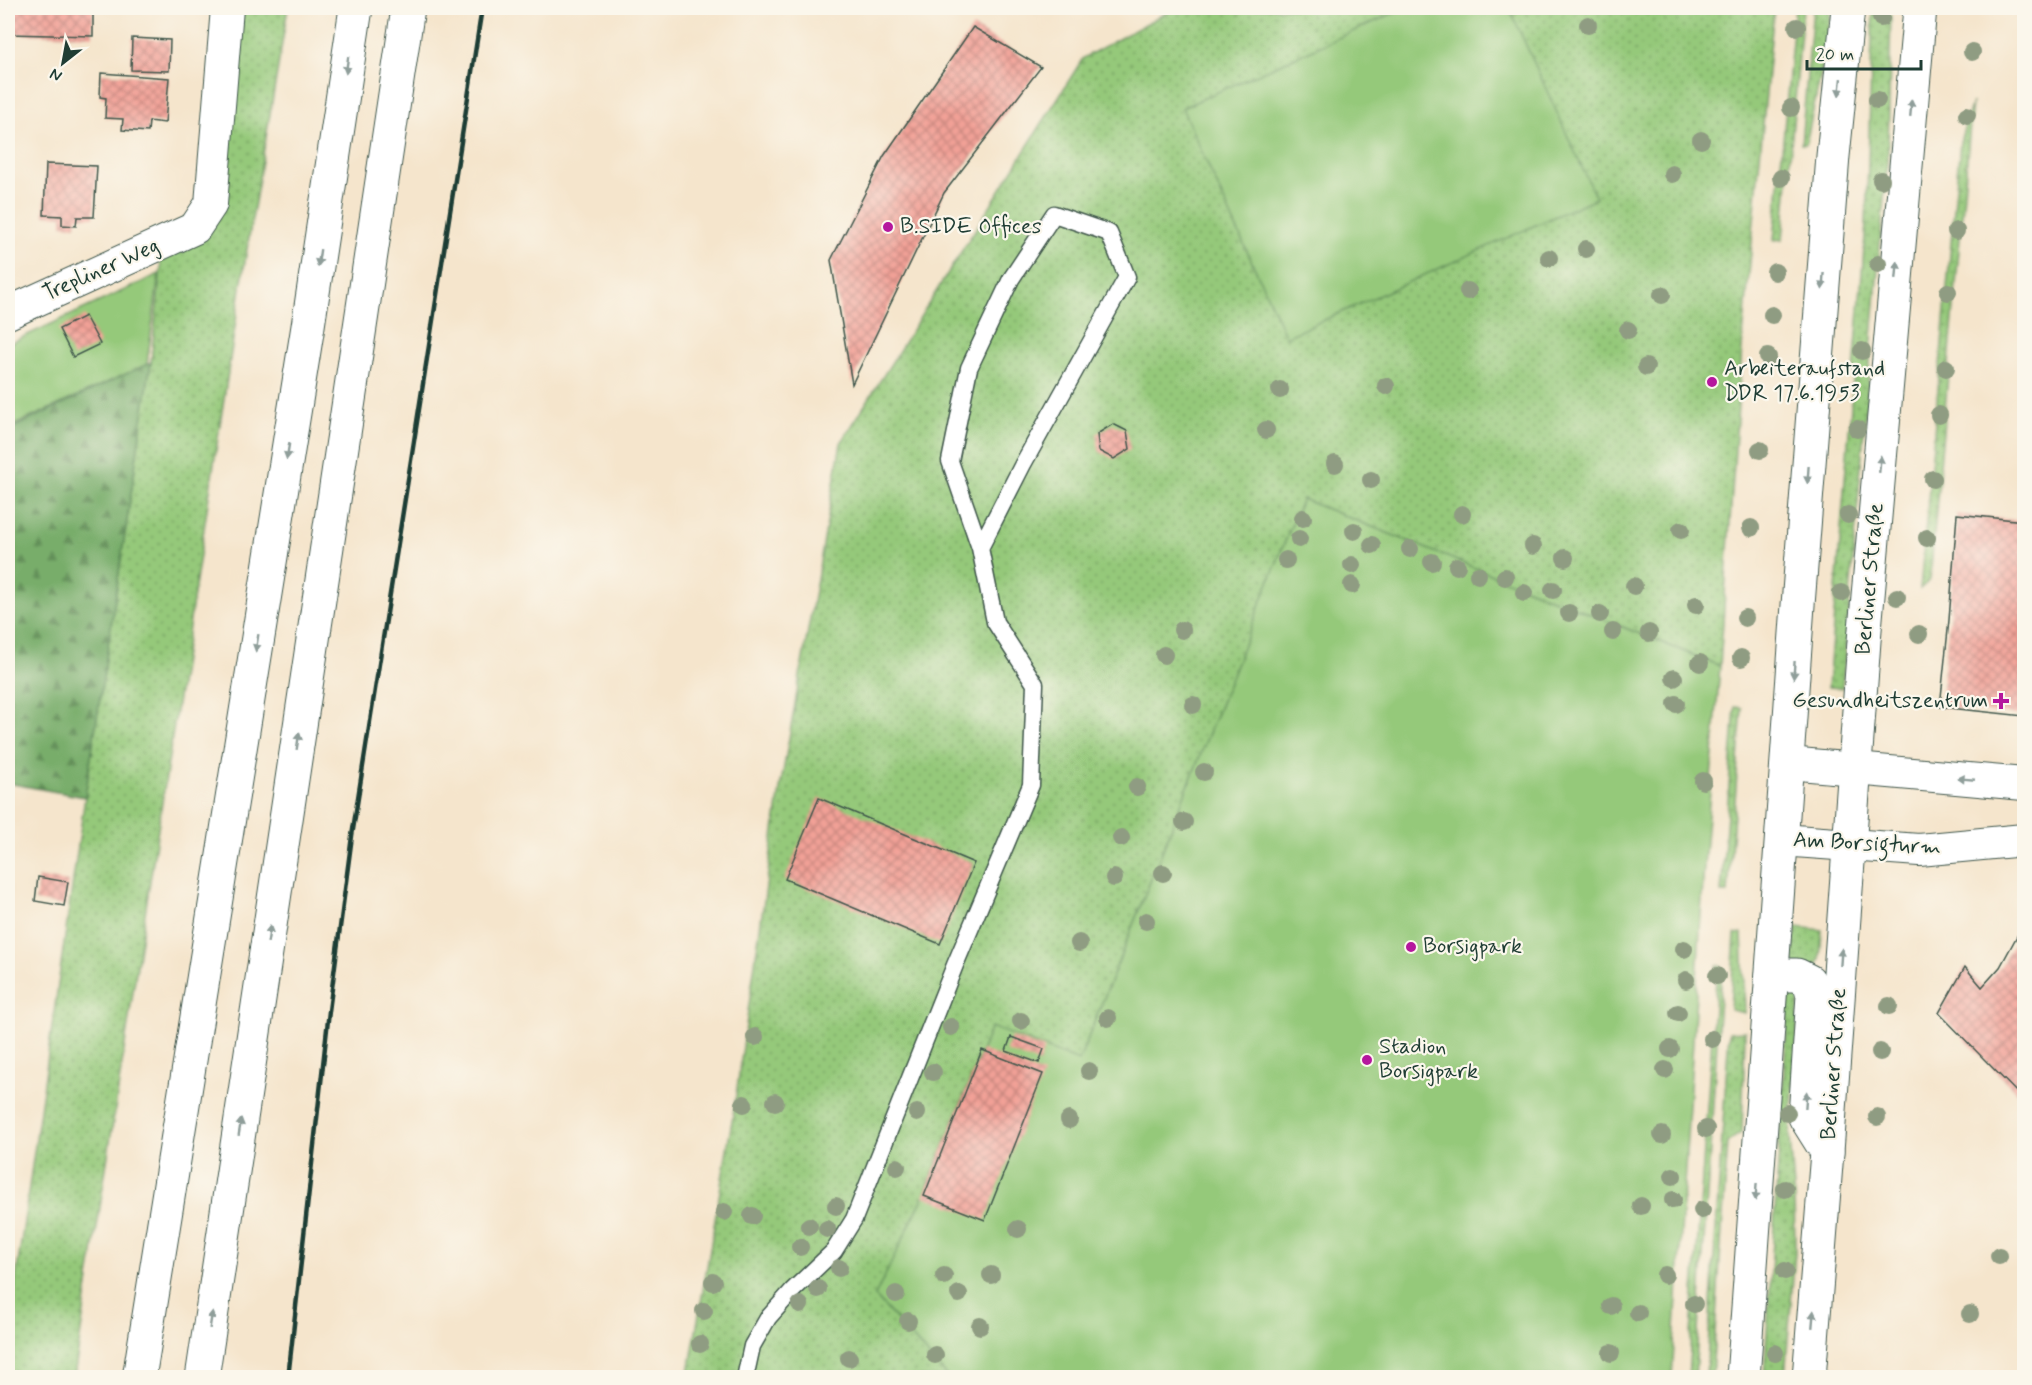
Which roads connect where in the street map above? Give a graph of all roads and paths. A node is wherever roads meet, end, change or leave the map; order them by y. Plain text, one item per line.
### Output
1 (227, 8) edge
2 (356, 8) edge
3 (408, 8) edge
4 (1848, 8) edge
5 (1920, 8) edge
6 (8, 313) edge
7 (980, 548) junction
8 (1788, 763) junction
9 (1855, 769) junction
10 (2025, 784) edge
11 (1780, 840) junction
12 (2025, 840) edge
13 (1849, 846) junction
14 (1772, 975) junction
15 (1827, 1152) junction
16 (139, 1377) edge
17 (202, 1377) edge
18 (745, 1377) edge
19 (1743, 1377) edge
20 (1809, 1377) edge

1 - 6 street, Trepliner Weg
2 -> 16 main road
17 -> 3 main road
4 -> 8 main road
9 -> 5 main road, Berliner Straße
7 - 7 lane
7 - 18 lane
8 - 9 street
8 - 11 main road
10 -> 9 street
9 - 13 main road, Berliner Straße
11 - 13 street, Am Borsigturm
11 - 14 main road
12 - 13 street, Am Borsigturm
15 -> 13 main road, Berliner Straße
15 -> 14 main road, Berliner Straße
14 -> 19 main road
20 -> 15 main road, Berliner Straße

